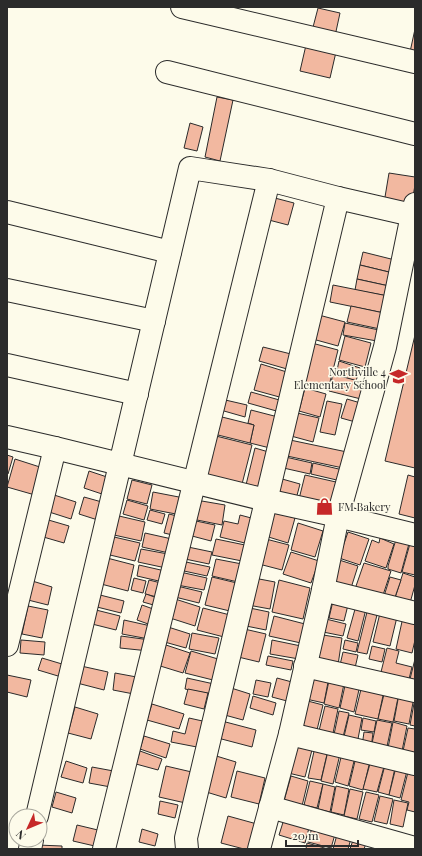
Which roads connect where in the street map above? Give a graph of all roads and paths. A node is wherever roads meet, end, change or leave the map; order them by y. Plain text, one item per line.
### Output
1 (182, 7) edge
2 (415, 62) edge
3 (167, 72) dead end
4 (415, 134) edge
5 (270, 180) junction
6 (338, 198) junction
7 (414, 211) edge
8 (7, 212) edge
9 (170, 252) junction
10 (7, 290) edge
11 (154, 321) junction
12 (7, 365) edge
13 (137, 394) junction
14 (7, 437) edge
15 (55, 448) junction
16 (120, 464) junction
17 (194, 482) junction
18 (266, 500) junction
19 (338, 516) junction
20 (415, 535) edge
21 (323, 590) junction
22 (415, 613) edge
23 (7, 645) edge
24 (305, 666) junction
25 (415, 690) edge
26 (290, 734) junction
27 (415, 764) edge
28 (270, 807) junction
29 (40, 808) edge
30 (415, 848) edge
31 (104, 849) edge
32 (187, 849) edge
33 (259, 849) edge

1 - 2 street
3 - 4 street
5 - 6 street
5 - 9 street
5 - 17 street
6 - 7 street
6 - 18 street
7 - 19 street
8 - 9 street
9 - 11 street
10 - 11 street
11 - 13 street
12 - 13 street
13 - 16 street
14 - 15 street
15 - 16 street
15 - 23 street
16 - 17 street
16 - 29 street
17 - 18 street
17 - 31 street
18 - 19 street
18 - 32 street
19 - 20 street
19 - 21 street
21 - 22 street
21 - 24 street
24 - 25 street
24 - 26 street
26 - 27 street
26 - 28 street
28 - 30 street
28 - 33 street

